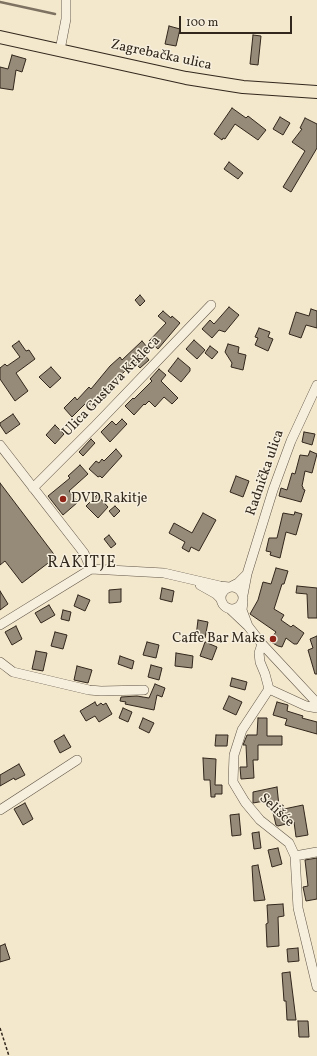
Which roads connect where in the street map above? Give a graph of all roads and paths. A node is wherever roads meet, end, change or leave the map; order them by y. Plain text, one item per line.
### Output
1 (66, 0) edge
2 (0, 37) edge
3 (60, 50) junction
4 (317, 92) edge
5 (211, 305) dead end
6 (317, 385) edge
7 (0, 445) edge
8 (33, 488) junction
9 (91, 569) junction
10 (248, 574) junction
11 (184, 577) junction
12 (231, 587) junction
13 (221, 599) junction
14 (243, 599) junction
15 (230, 609) junction
16 (0, 625) edge
17 (248, 626) junction
18 (262, 644) junction
19 (0, 662) edge
20 (269, 689) junction
21 (144, 690) dead end
22 (317, 703) edge
23 (317, 708) edge
24 (77, 760) dead end
25 (0, 810) edge
26 (317, 852) edge
27 (295, 856) junction
28 (317, 987) edge
29 (0, 1028) edge
30 (9, 1056) edge

1 - 3 street
2 - 3 main road, Zagrebačka ulica
3 - 4 main road, Zagrebačka ulica
5 - 8 street, Ulica Gustava Krkleca
6 - 10 street, Radnička ulica
7 - 8 street
8 - 9 street
9 - 11 street
9 - 16 street
10 - 12 street
10 - 14 street, Radnička ulica
11 - 12 street
11 - 13 street
12 - 13 street
12 - 14 street
13 - 15 street
14 - 15 street
14 - 17 street
15 - 17 street
17 - 18 street
18 - 20 street
18 - 22 street
19 - 21 street
20 - 23 street
20 - 27 street, Selišće
24 - 25 street
26 - 27 street
27 - 28 street, Selišće
29 - 30 path

